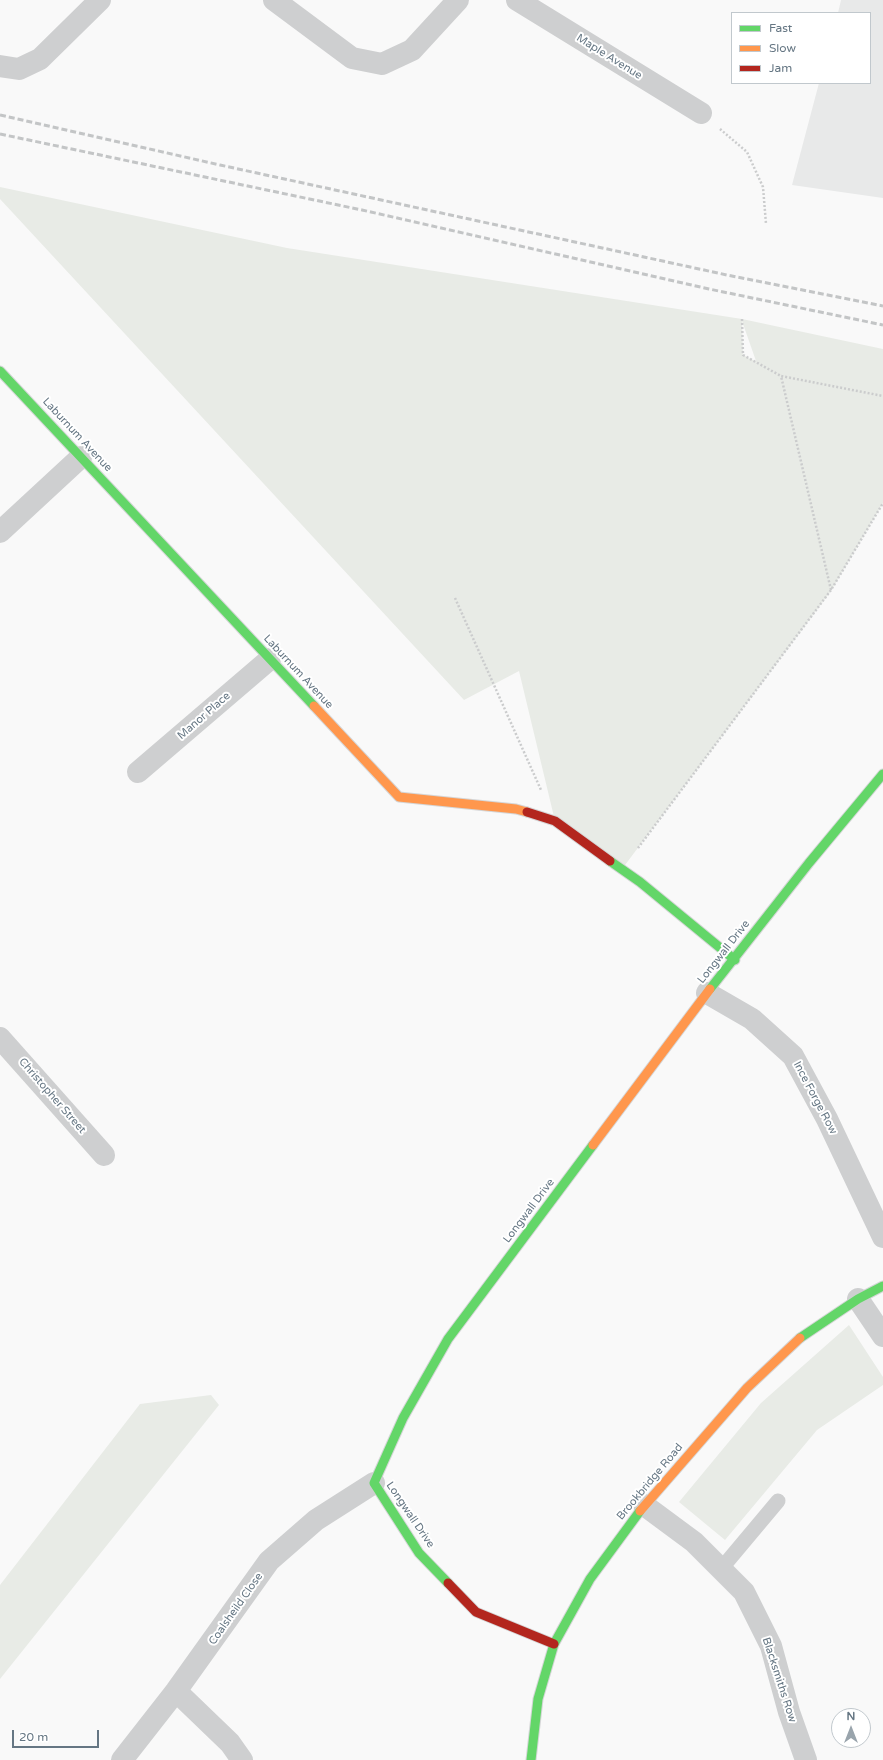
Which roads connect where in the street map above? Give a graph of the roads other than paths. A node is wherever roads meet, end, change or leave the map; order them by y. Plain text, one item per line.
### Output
1 (100, 0) edge
2 (274, 0) edge
3 (458, 0) edge
4 (517, 0) edge
5 (0, 66) edge
6 (701, 113) road end
7 (0, 371) edge
8 (81, 457) junction
9 (0, 532) edge
10 (270, 659) junction
11 (138, 772) dead end
12 (883, 774) edge
13 (735, 960) junction
14 (707, 993) junction
15 (0, 1038) edge
16 (104, 1155) dead end
17 (883, 1237) edge
18 (883, 1286) edge
19 (858, 1299) junction
20 (883, 1336) edge
21 (374, 1484) junction
22 (778, 1501) dead end
23 (644, 1505) junction
24 (721, 1569) junction
25 (554, 1644) junction
26 (176, 1691) junction
27 (122, 1760) edge
28 (242, 1760) edge
29 (531, 1760) edge
30 (806, 1760) edge

1 - 5 street
2 - 3 street
4 - 6 street, Maple Avenue
7 - 8 street, Laburnum Avenue
8 - 9 street
8 - 10 street, Laburnum Avenue
10 - 11 street, Manor Place
10 - 13 street, Laburnum Avenue
12 - 13 street, Longwall Drive
13 - 14 street, Longwall Drive
14 - 17 street, Ince Forge Row
14 - 21 street, Longwall Drive
15 - 16 street, Christopher Street
18 - 19 street, Brookbridge Road
19 - 20 street
19 - 23 street, Brookbridge Road
21 - 25 street, Longwall Drive
21 - 26 street, Coalsheild Close
22 - 24 lane
23 - 24 street, Blacksmiths Row
23 - 25 street, Brookbridge Road
24 - 30 street, Blacksmiths Row
25 - 29 street, Brookbridge Road
26 - 27 street, Coalsheild Close
26 - 28 street

